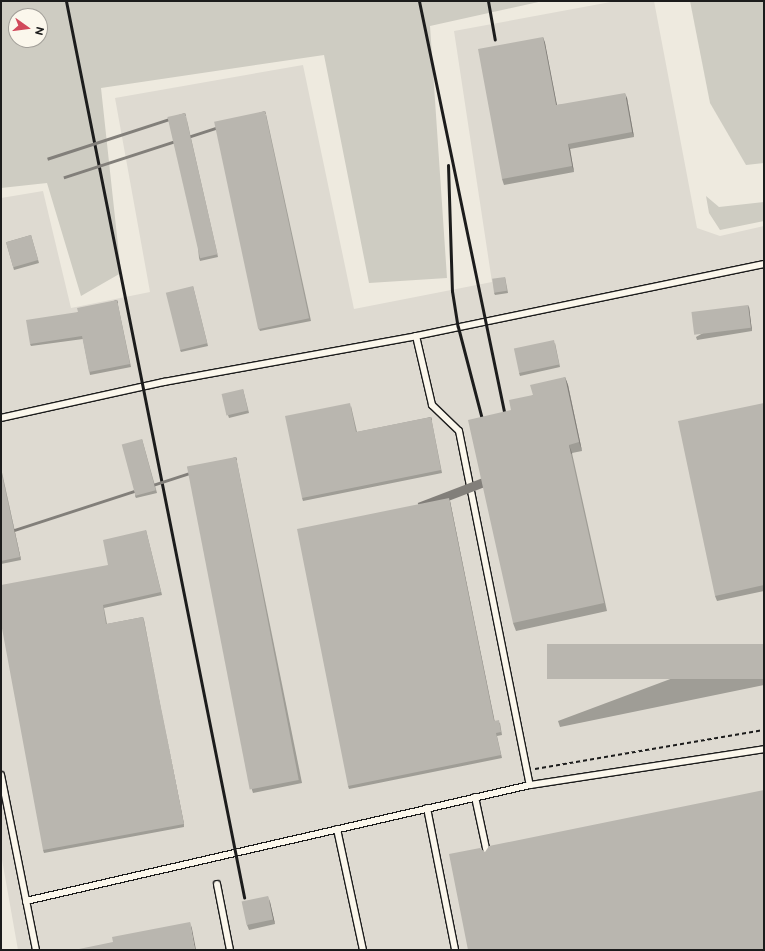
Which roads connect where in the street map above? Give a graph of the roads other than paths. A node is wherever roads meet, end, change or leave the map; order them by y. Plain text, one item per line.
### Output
1 (764, 266) edge
2 (416, 336) junction
3 (1, 418) edge
4 (764, 749) edge
5 (1, 774) edge
6 (530, 785) junction
7 (475, 797) junction
8 (427, 808) junction
9 (337, 829) junction
10 (487, 853) edge
11 (217, 884) dead end
12 (26, 901) junction
13 (36, 950) edge
14 (230, 950) edge
15 (362, 950) edge
16 (455, 950) edge

1 - 2 lane
2 - 3 lane
2 - 6 lane
4 - 6 lane
5 - 12 lane
6 - 7 lane
7 - 8 lane
7 - 10 lane
8 - 9 lane
8 - 16 lane
9 - 12 lane
9 - 15 lane
11 - 14 lane
12 - 13 lane

